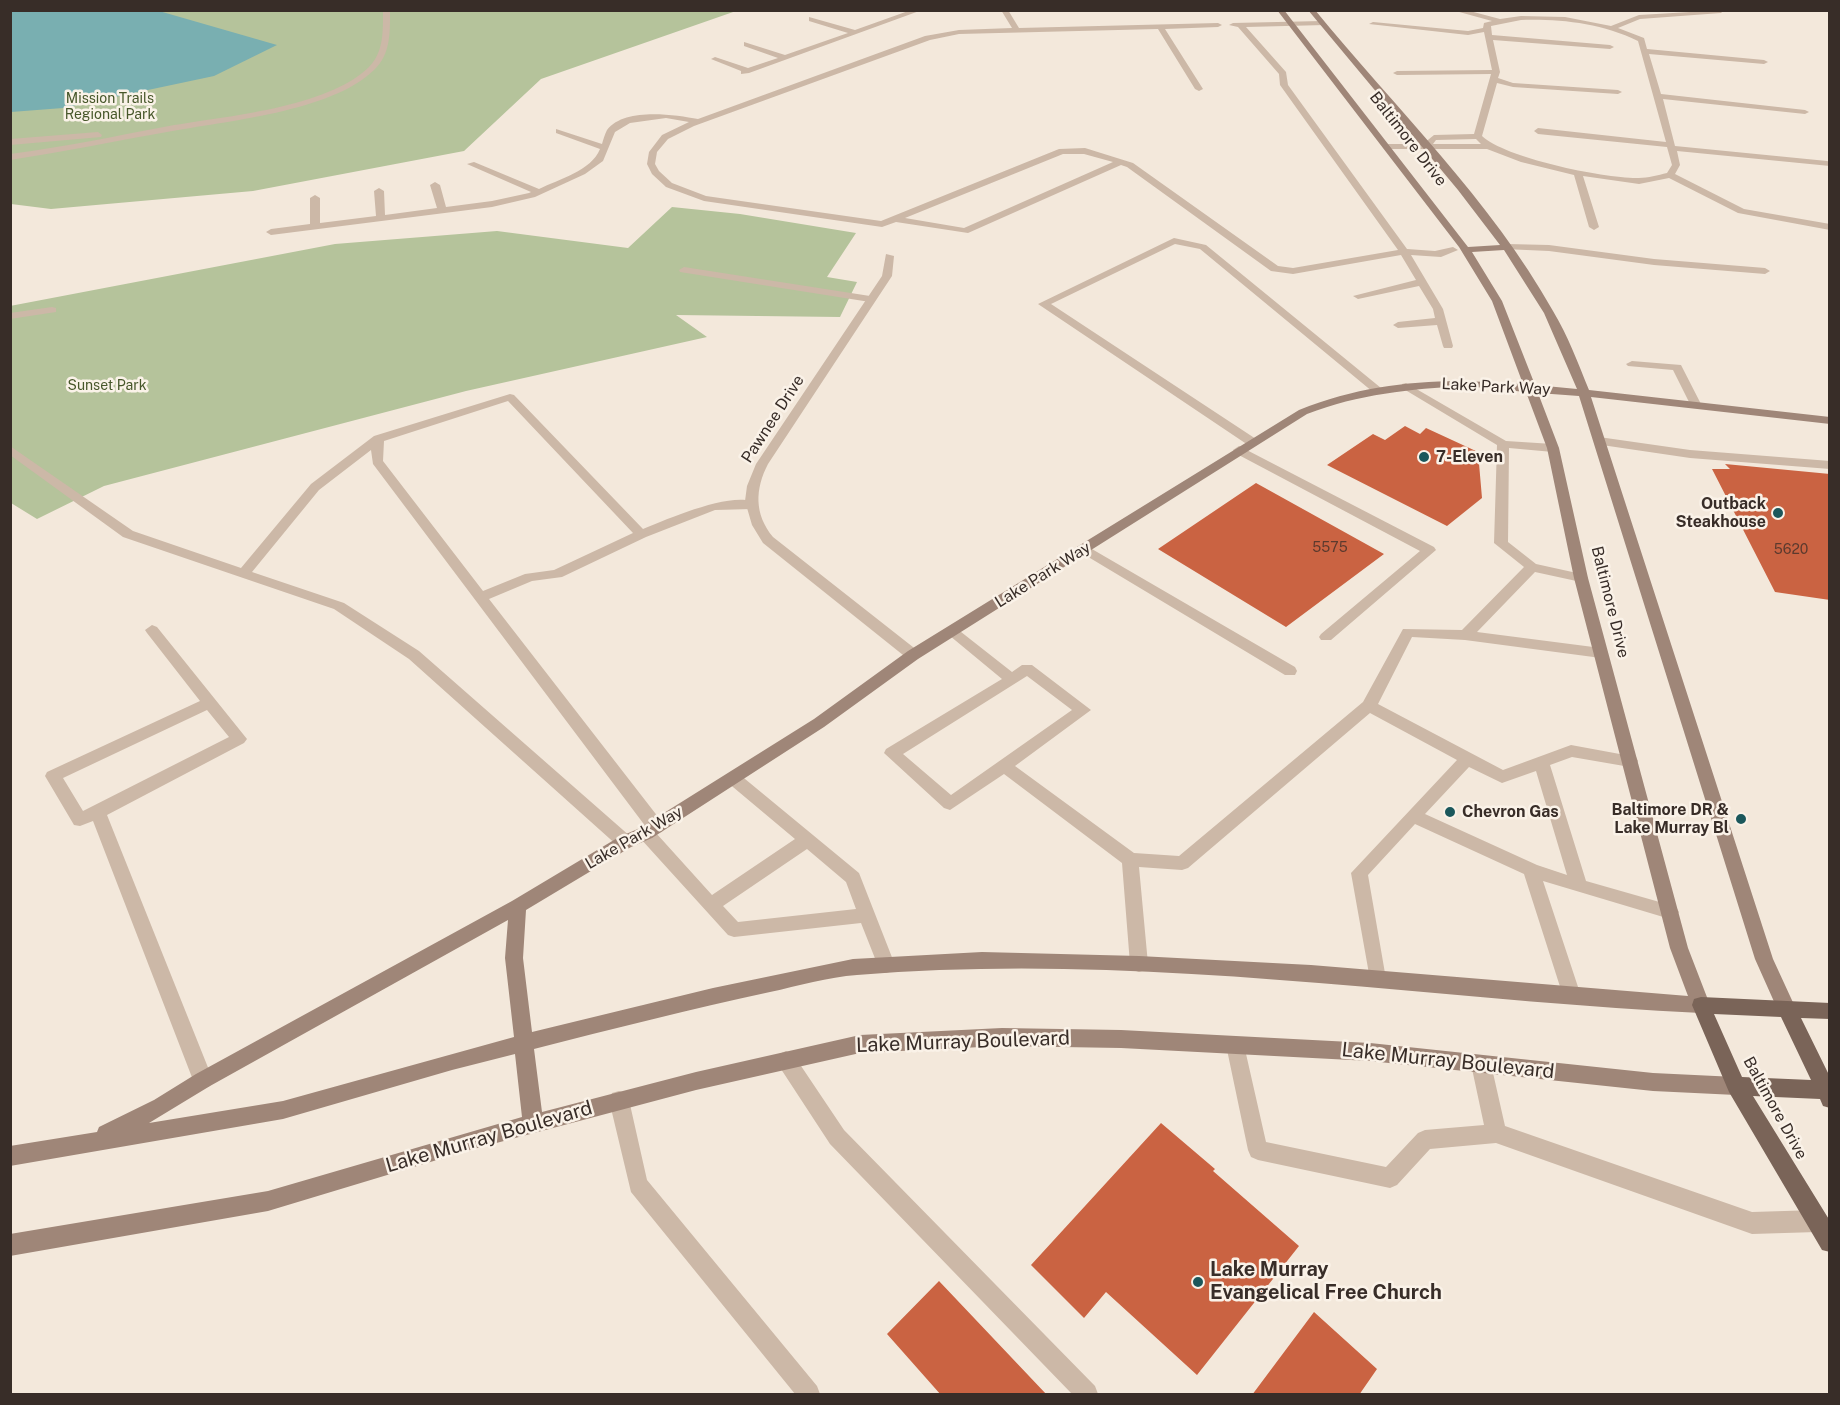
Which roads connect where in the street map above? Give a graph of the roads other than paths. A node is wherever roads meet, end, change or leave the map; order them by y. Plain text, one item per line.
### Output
1 (386, 10) edge
2 (919, 10) edge
3 (1004, 10) edge
4 (1280, 10) edge
5 (1311, 10) edge
6 (1455, 10) edge
7 (1557, 10) edge
8 (1721, 11) edge
9 (1220, 16) dead end
10 (1209, 18) junction
11 (812, 19) dead end
12 (1319, 20) junction
13 (1497, 20) junction
14 (1560, 20) junction
15 (1288, 21) junction
16 (1228, 22) junction
17 (1373, 24) dead end
18 (1218, 25) junction
19 (1240, 25) junction
20 (1160, 26) junction
21 (1614, 27) junction
22 (1016, 30) junction
23 (857, 33) junction
24 (1488, 33) junction
25 (747, 44) dead end
26 (1610, 47) dead end
27 (1644, 51) junction
28 (786, 58) junction
29 (716, 59) dead end
30 (1764, 62) dead end
31 (1397, 73) dead end
32 (1496, 76) junction
33 (1199, 88) dead end
34 (1618, 93) dead end
35 (1658, 96) junction
36 (1805, 112) dead end
37 (698, 121) junction
38 (163, 130) junction
39 (559, 131) dead end
40 (1538, 131) dead end
41 (1478, 136) junction
42 (10, 142) edge
43 (1427, 145) junction
44 (1488, 146) junction
45 (1671, 146) junction
46 (603, 147) junction
47 (1388, 147) junction
48 (10, 158) edge
49 (1121, 162) junction
50 (471, 164) dead end
51 (1827, 164) dead end
52 (1578, 173) junction
53 (1670, 175) junction
54 (435, 185) dead end
55 (379, 191) dead end
56 (539, 192) junction
57 (315, 198) dead end
58 (443, 210) junction
59 (381, 218) junction
60 (895, 219) junction
61 (315, 226) junction
62 (1594, 227) dead end
63 (1830, 227) edge
64 (271, 232) dead end
65 (1507, 247) junction
66 (1466, 250) junction
67 (1409, 252) junction
68 (889, 256) dead end
69 (684, 270) dead end
70 (1765, 271) dead end
71 (1422, 282) junction
72 (1358, 296) dead end
73 (870, 299) junction
74 (52, 310) dead end
75 (10, 316) edge
76 (1441, 321) junction
77 (1398, 325) dead end
78 (1448, 346) dead end
79 (1632, 364) dead end
80 (1406, 386) junction
81 (1532, 388) junction
82 (1377, 390) junction
83 (1584, 393) junction
84 (1696, 406) junction
85 (1830, 421) edge
86 (378, 438) junction
87 (1599, 441) junction
88 (1252, 442) junction
89 (1503, 444) junction
90 (1553, 447) junction
91 (10, 448) edge
92 (1239, 450) junction
93 (1830, 465) edge
94 (752, 505) junction
95 (641, 534) junction
96 (1085, 549) junction
97 (1532, 567) junction
98 (244, 573) junction
99 (1581, 578) junction
100 (481, 597) junction
101 (153, 630) dead end
102 (951, 631) junction
103 (1465, 635) junction
104 (1326, 637) dead end
105 (1601, 653) junction
106 (913, 655) junction
107 (1290, 671) dead end
108 (1012, 679) junction
109 (209, 703) junction
110 (1370, 706) junction
111 (1467, 759) junction
112 (1630, 761) junction
113 (1541, 762) junction
114 (1004, 766) junction
115 (733, 778) junction
116 (99, 812) junction
117 (1413, 816) junction
118 (651, 830) junction
119 (807, 840) junction
120 (625, 842) junction
121 (1131, 860) junction
122 (1531, 870) junction
123 (1579, 886) junction
124 (711, 905) junction
125 (518, 906) junction
126 (1670, 912) junction
127 (867, 915) junction
128 (1138, 964) junction
129 (886, 965) junction
130 (1377, 979) junction
131 (1572, 996) junction
132 (1701, 1005) junction
133 (1787, 1009) junction
134 (1830, 1011) edge
135 (525, 1043) junction
136 (1235, 1045) junction
137 (786, 1060) junction
138 (1481, 1064) junction
139 (203, 1080) junction
140 (1736, 1086) junction
141 (1828, 1093) edge
142 (619, 1100) junction
143 (533, 1124) junction
144 (1496, 1133) junction
145 (93, 1141) junction
146 (10, 1156) edge
147 (1817, 1221) junction
148 (1830, 1242) edge
149 (10, 1245) edge
150 (809, 1395) edge
151 (1087, 1395) edge

1 - 38 street
2 - 23 street
3 - 22 street
4 - 15 main road, Baltimore Drive
5 - 12 main road, Baltimore Drive
6 - 13 street
7 - 14 street
8 - 21 street
9 - 10 street
10 - 18 street
10 - 20 street
11 - 23 street
12 - 15 street
12 - 43 main road, Baltimore Drive
13 - 14 street
13 - 24 street
14 - 21 street
15 - 16 street
15 - 19 street
15 - 47 main road, Baltimore Drive
16 - 18 street
16 - 19 street
17 - 24 street
18 - 20 street
19 - 67 street
20 - 22 street
20 - 33 street
21 - 27 street
22 - 37 street
23 - 28 street
24 - 26 street
24 - 32 street
25 - 28 street
27 - 30 street
27 - 35 street
28 - 29 street
31 - 32 street
32 - 34 street
32 - 41 street
35 - 36 street
35 - 45 street
37 - 46 street
37 - 60 street
38 - 42 street
38 - 48 street
39 - 46 street
40 - 45 street
41 - 43 street
41 - 44 street
43 - 44 street
43 - 47 street
43 - 65 main road, Baltimore Drive
44 - 52 street
45 - 51 street
45 - 53 street
46 - 56 street
47 - 66 main road, Baltimore Drive
49 - 60 street
49 - 60 street
49 - 67 street
50 - 56 street
52 - 53 street
52 - 62 street
53 - 63 street
54 - 58 street
55 - 59 street
56 - 58 street
57 - 61 street
58 - 59 street
59 - 61 street
61 - 64 street
65 - 66 main road
65 - 70 street
65 - 83 main road, Baltimore Drive
66 - 67 street
66 - 81 main road, Baltimore Drive
67 - 71 street
68 - 73 street, Pawnee Drive
69 - 73 street
71 - 72 street
71 - 76 street
73 - 94 street, Pawnee Drive
74 - 75 street
76 - 77 street
76 - 78 street
79 - 84 street
80 - 81 main road, Lake Park Way
80 - 82 main road, Lake Park Way
80 - 89 street
81 - 83 main road, Lake Park Way
81 - 90 main road, Baltimore Drive
82 - 88 main road, Lake Park Way
82 - 88 street
83 - 84 main road, Lake Park Way
83 - 87 main road, Baltimore Drive
84 - 85 main road, Lake Park Way
86 - 95 street
86 - 98 street
86 - 100 street
87 - 93 street
87 - 133 main road, Baltimore Drive
88 - 92 main road, Lake Park Way
89 - 90 street
89 - 97 street
90 - 99 main road, Baltimore Drive
91 - 98 street
92 - 96 main road, Lake Park Way
92 - 104 street
94 - 95 street
94 - 106 street
95 - 100 street
96 - 102 main road, Lake Park Way
96 - 107 street
97 - 99 street
97 - 103 street
98 - 120 street
99 - 105 main road, Baltimore Drive
100 - 118 street
101 - 109 street
102 - 106 main road, Lake Park Way
102 - 108 street
103 - 105 street
103 - 110 street
105 - 112 main road, Baltimore Drive
106 - 115 main road, Lake Park Way
108 - 114 street
108 - 114 street
109 - 116 street
109 - 116 street
110 - 111 street
110 - 121 street
111 - 113 street
111 - 117 street
112 - 113 street
112 - 126 main road, Baltimore Drive
113 - 123 street
114 - 121 street
115 - 118 main road, Lake Park Way
115 - 119 street
116 - 139 street
117 - 122 street
117 - 130 street
118 - 120 main road, Lake Park Way
118 - 124 street
119 - 124 street
119 - 127 street
120 - 125 main road, Lake Park Way
121 - 128 street
122 - 123 street
122 - 131 street
123 - 126 street
124 - 127 street
125 - 135 main road
125 - 139 main road, Lake Park Way
126 - 132 main road, Baltimore Drive
127 - 129 street
128 - 129 main road
128 - 130 main road
129 - 135 main road
130 - 131 main road
131 - 132 main road
132 - 133 main road
132 - 140 main road, Baltimore Drive
133 - 134 main road
133 - 141 main road, Baltimore Drive
135 - 143 main road
135 - 145 main road
136 - 137 main road, Lake Murray Boulevard
136 - 138 main road, Lake Murray Boulevard
136 - 144 street
137 - 142 main road, Lake Murray Boulevard
137 - 151 street
138 - 140 main road, Lake Murray Boulevard
138 - 144 street
139 - 145 main road, Lake Park Way
140 - 141 main road, Lake Murray Boulevard
140 - 147 main road, Baltimore Drive
142 - 143 main road, Lake Murray Boulevard
142 - 150 street
143 - 149 main road, Lake Murray Boulevard
144 - 147 street
145 - 146 main road
147 - 148 main road, Baltimore Drive

